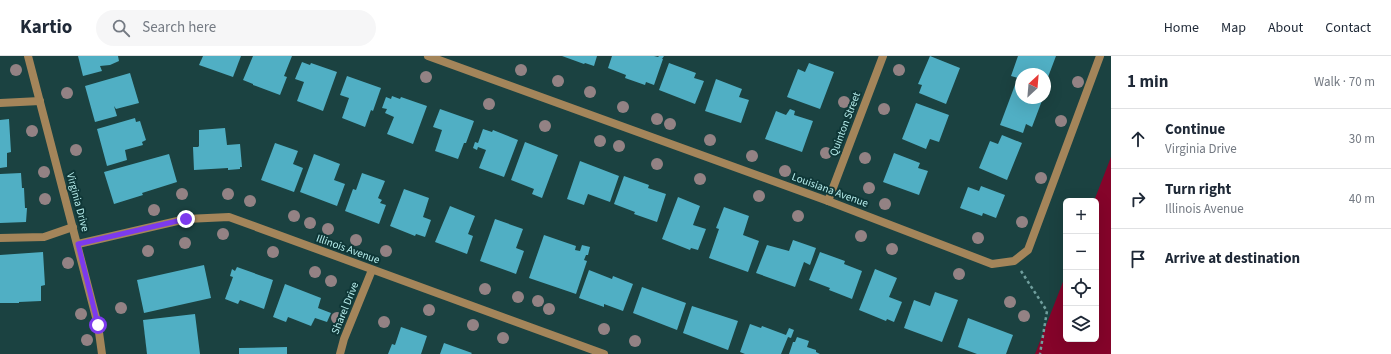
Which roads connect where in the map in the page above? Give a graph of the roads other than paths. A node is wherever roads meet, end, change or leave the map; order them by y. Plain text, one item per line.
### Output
1 (28, 56) edge
2 (428, 56) edge
3 (883, 56) edge
4 (1100, 56) edge
5 (40, 101) junction
6 (0, 103) edge
7 (828, 201) junction
8 (73, 227) junction
9 (0, 238) edge
10 (78, 244) junction
11 (372, 270) junction
12 (102, 354) edge
13 (340, 354) edge
14 (604, 354) edge

1 - 5 street, Virginia Drive
2 - 7 street, Louisiana Avenue
3 - 7 street, Quinton Street
4 - 7 street, Louisiana Avenue
5 - 6 street
5 - 8 street, Virginia Drive
8 - 9 street
8 - 10 street, Virginia Drive
10 - 11 street, Illinois Avenue
10 - 12 street, Virginia Drive
11 - 13 street, Sharel Drive
11 - 14 street, Illinois Avenue

